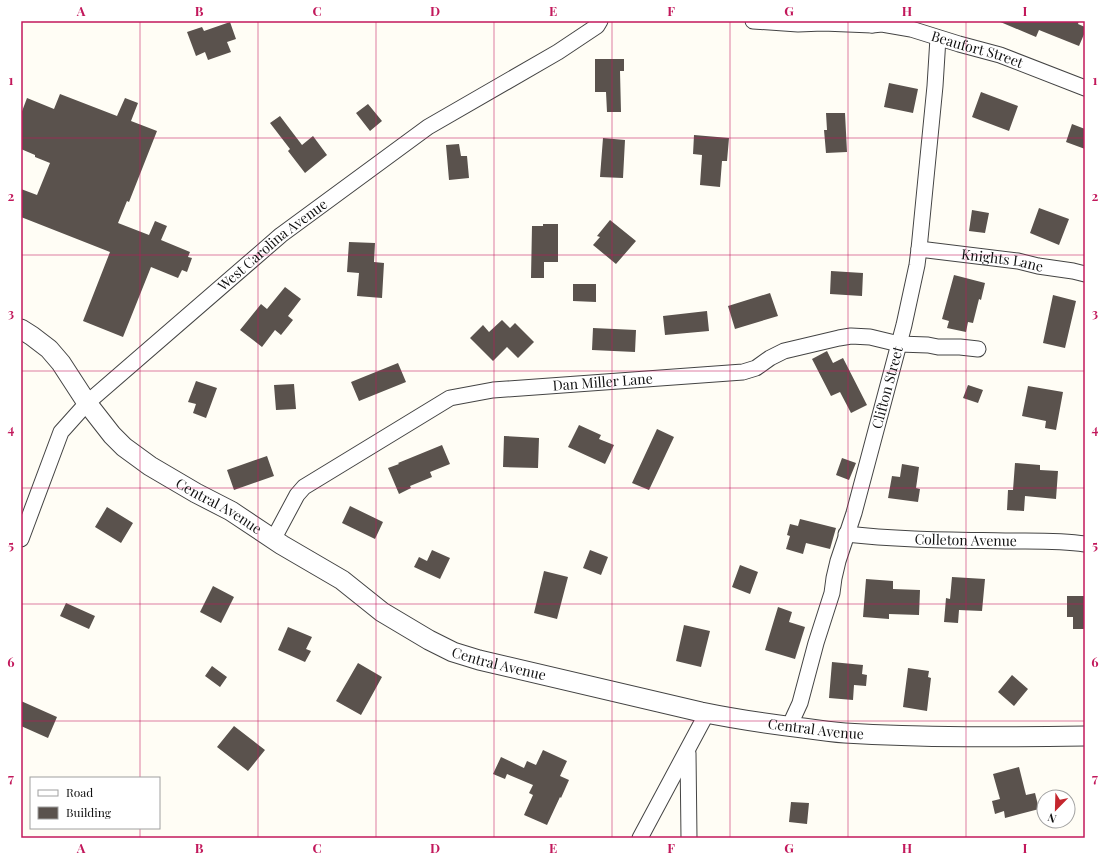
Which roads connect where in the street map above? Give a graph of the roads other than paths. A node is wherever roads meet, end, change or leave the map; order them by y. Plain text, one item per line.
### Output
1 (600, 21) edge
2 (753, 21) edge
3 (869, 23) edge
4 (938, 38) junction
5 (1085, 88) edge
6 (919, 249) junction
7 (1085, 274) edge
8 (21, 329) edge
9 (899, 344) junction
10 (978, 349) dead end
11 (87, 403) junction
12 (846, 534) junction
13 (274, 538) junction
14 (21, 539) edge
15 (1085, 544) edge
16 (707, 713) junction
17 (789, 727) junction
18 (1085, 736) edge
19 (688, 751) junction
20 (640, 838) edge
21 (689, 838) edge

1 - 11 street, West Carolina Avenue
2 - 3 street, Beaufort Street
3 - 4 street, Beaufort Street
4 - 5 street, Beaufort Street
4 - 6 street, Clifton Street
6 - 7 street, Knights Lane
6 - 9 street, Clifton Street
8 - 11 street, Central Avenue
9 - 10 street, Dan Miller Lane
9 - 12 street, Clifton Street
9 - 13 street, Dan Miller Lane
11 - 13 street, Central Avenue
11 - 14 street, West Carolina Avenue
12 - 15 street, Colleton Avenue
12 - 17 street, Clifton Street
13 - 16 street, Central Avenue
16 - 17 street, Central Avenue
16 - 19 street
17 - 18 street, Central Avenue
19 - 20 street
19 - 21 street

